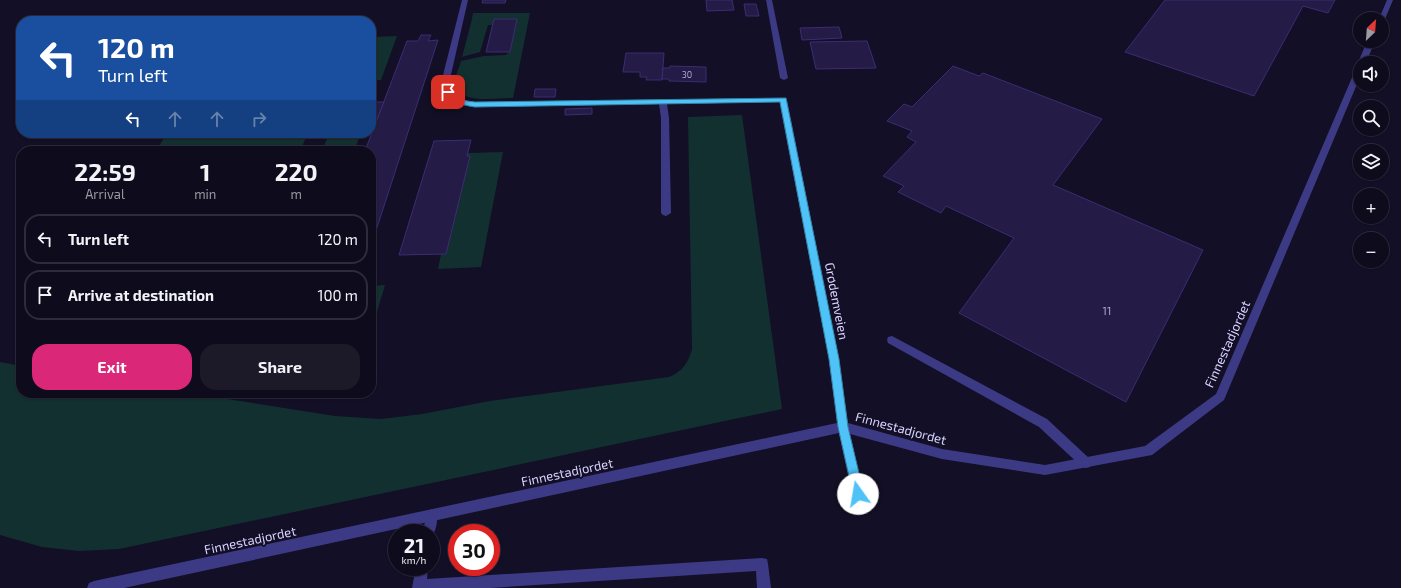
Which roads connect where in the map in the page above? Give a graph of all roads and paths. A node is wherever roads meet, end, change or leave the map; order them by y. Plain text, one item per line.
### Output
1 (464, 0) edge
2 (769, 0) edge
3 (1390, 0) edge
4 (1385, 12) edge
5 (784, 78) dead end
6 (1353, 84) edge
7 (663, 102) junction
8 (666, 213) dead end
9 (892, 340) dead end
10 (843, 427) junction
11 (1086, 463) junction
12 (861, 508) dead end
13 (432, 515) junction
14 (430, 524) edge
15 (421, 576) edge
16 (419, 587) edge
17 (94, 588) edge
18 (764, 588) edge

1 - 7 street
2 - 5 street
3 - 4 street
6 - 11 street, Finnestadjordet
7 - 8 street
7 - 10 street, Grødemveien
9 - 11 street
10 - 11 street, Finnestadjordet
10 - 12 street, Grødemveien
10 - 13 street, Finnestadjordet
13 - 14 street
13 - 17 street, Finnestadjordet
15 - 16 street
16 - 18 street

